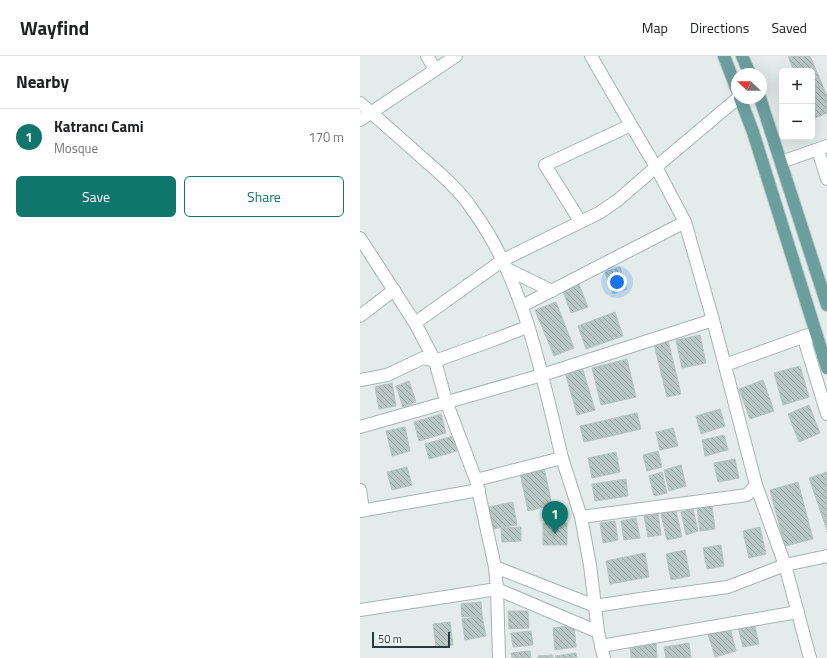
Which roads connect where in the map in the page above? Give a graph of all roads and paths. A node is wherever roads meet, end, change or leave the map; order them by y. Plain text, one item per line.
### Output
1 (427, 56) edge
2 (456, 56) edge
3 (591, 56) edge
4 (724, 56) edge
5 (742, 56) edge
6 (747, 68) edge
7 (436, 69) junction
8 (731, 74) edge
9 (360, 103) edge
10 (732, 104) edge
11 (741, 104) edge
12 (762, 104) edge
13 (372, 113) junction
14 (360, 120) edge
15 (631, 125) junction
16 (822, 148) edge
17 (781, 162) junction
18 (656, 167) junction
19 (827, 179) edge
20 (580, 221) junction
21 (685, 222) junction
22 (360, 238) edge
23 (504, 265) junction
24 (394, 290) junction
25 (552, 291) junction
26 (827, 305) edge
27 (522, 306) junction
28 (360, 316) edge
29 (713, 320) junction
30 (415, 323) junction
31 (527, 327) junction
32 (435, 361) junction
33 (725, 365) junction
34 (827, 368) edge
35 (542, 375) junction
36 (360, 380) edge
37 (446, 402) junction
38 (827, 414) edge
39 (360, 427) edge
40 (562, 458) junction
41 (477, 485) junction
42 (756, 485) junction
43 (360, 490) edge
44 (362, 511) edge
45 (581, 517) junction
46 (827, 556) edge
47 (785, 565) junction
48 (495, 568) junction
49 (497, 589) junction
50 (594, 606) junction
51 (360, 610) edge
52 (798, 612) junction
53 (598, 632) junction
54 (601, 646) junction
55 (499, 658) edge
56 (604, 658) edge
57 (810, 658) edge

1 - 7 street
2 - 7 street
3 - 15 street
4 - 8 main road
5 - 6 main road
7 - 13 street
9 - 13 street
10 - 18 street
11 - 34 main road
12 - 17 main road
13 - 14 street
13 - 23 street
15 - 18 street
15 - 20 street
16 - 17 street
16 - 19 street
17 - 26 main road
18 - 20 street
18 - 21 street
20 - 23 street
21 - 25 street
21 - 29 street
22 - 24 street
23 - 25 street
23 - 27 street
23 - 30 street
24 - 28 street
24 - 30 street
25 - 27 street
27 - 31 street
29 - 33 street
29 - 35 street
30 - 32 street
31 - 32 street
31 - 35 street
32 - 36 street
32 - 37 street
33 - 38 street
33 - 42 street
35 - 37 street
35 - 40 street
37 - 39 street
37 - 41 street
40 - 41 street
40 - 45 street
41 - 44 street
41 - 48 street
42 - 45 street
42 - 47 street
43 - 44 street
45 - 50 street
46 - 47 street
47 - 50 street
47 - 52 street
48 - 49 street
48 - 50 street
49 - 51 street
49 - 53 street
49 - 55 street
50 - 53 street
52 - 54 street
52 - 57 street
53 - 54 street
54 - 56 street

